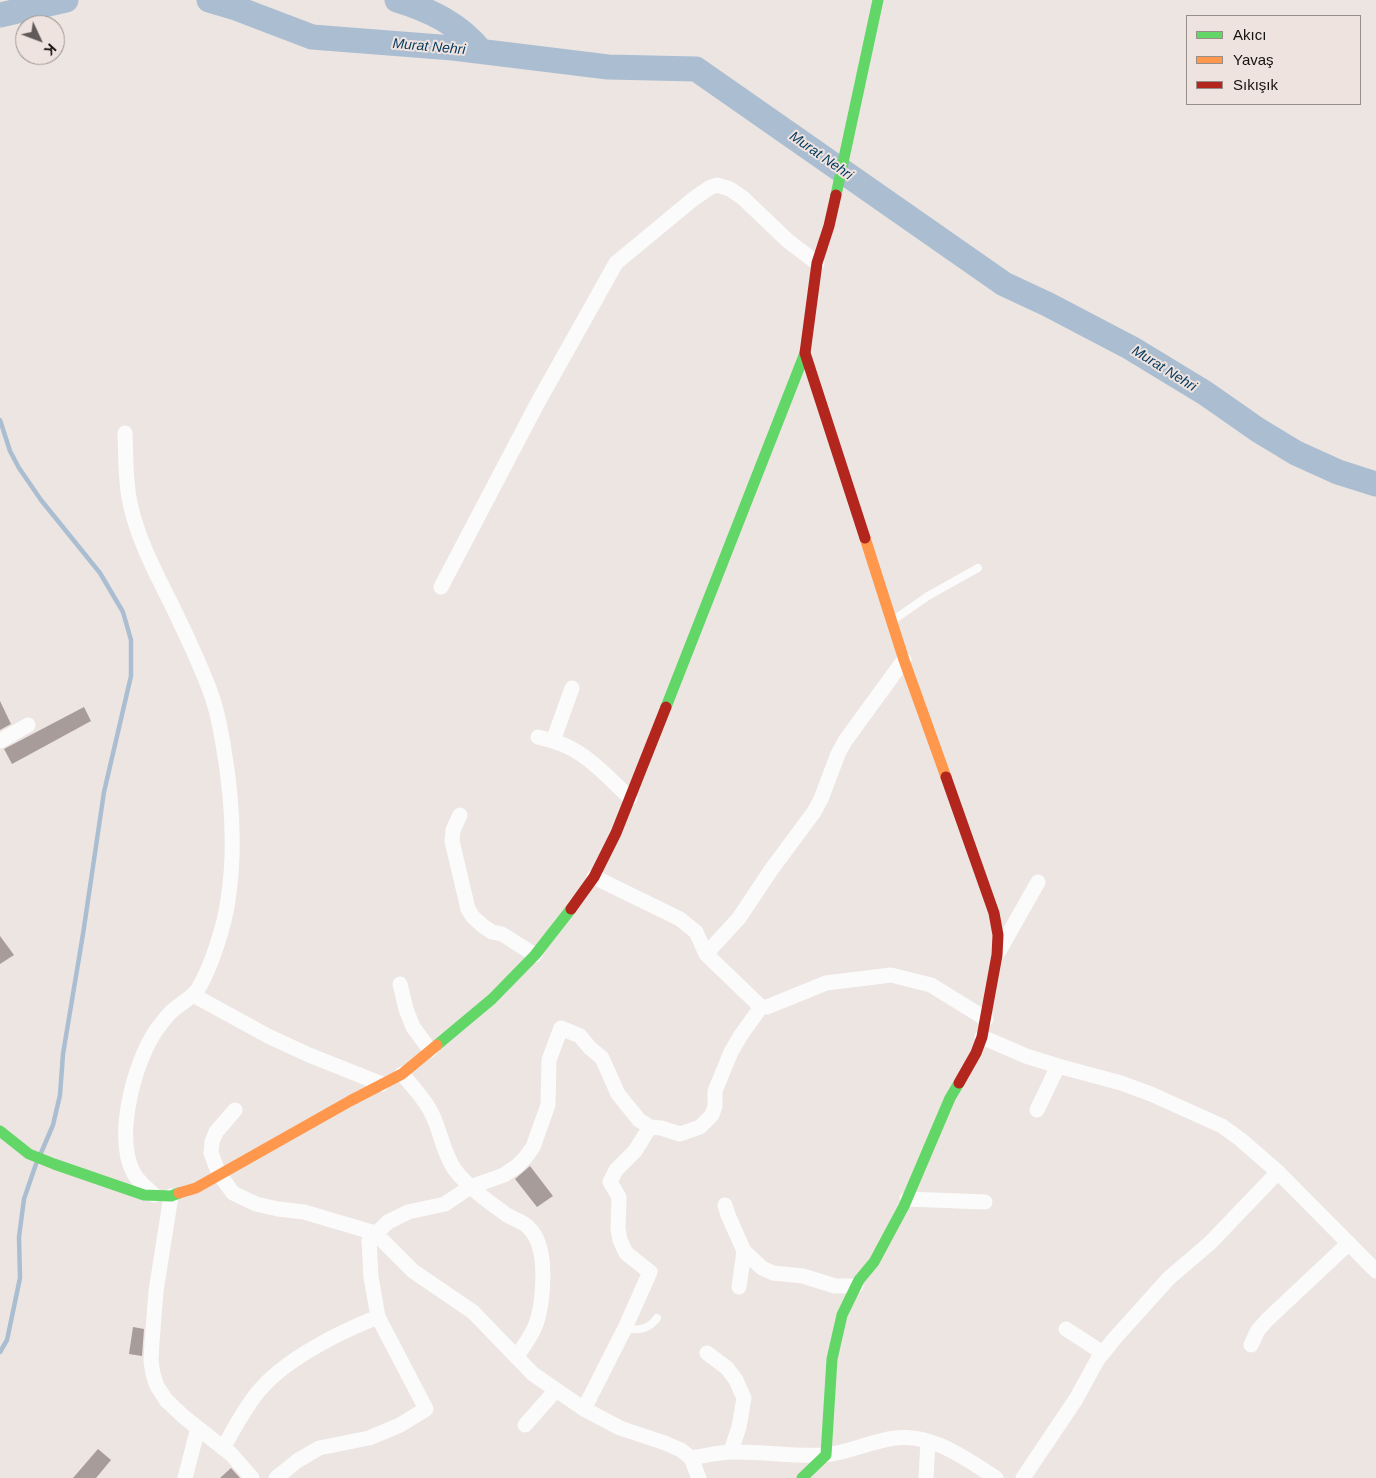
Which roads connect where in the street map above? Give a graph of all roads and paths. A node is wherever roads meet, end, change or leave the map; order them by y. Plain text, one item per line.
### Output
1 (878, 0) edge
2 (817, 262) junction
3 (805, 353) junction
4 (125, 433) dead end
5 (978, 568) dead end
6 (441, 587) dead end
7 (892, 621) junction
8 (904, 660) junction
9 (572, 688) dead end
10 (28, 725) dead end
11 (538, 737) dead end
12 (553, 741) junction
13 (0, 742) edge
14 (630, 798) junction
15 (460, 815) dead end
16 (594, 877) junction
17 (1038, 882) dead end
18 (706, 954) junction
19 (997, 954) junction
20 (535, 955) junction
21 (400, 984) dead end
22 (193, 995) junction
23 (761, 1007) junction
24 (986, 1019) junction
25 (982, 1037) junction
26 (430, 1050) junction
27 (1058, 1066) junction
28 (402, 1074) junction
29 (382, 1084) junction
30 (235, 1110) dead end
31 (1037, 1110) dead end
32 (650, 1127) junction
33 (0, 1131) edge
34 (0, 1147) edge
35 (25, 1151) junction
36 (1278, 1172) junction
37 (219, 1174) junction
38 (470, 1187) junction
39 (154, 1196) junction
40 (171, 1196) junction
41 (907, 1199) junction
42 (985, 1202) dead end
43 (725, 1205) dead end
44 (375, 1233) junction
45 (1349, 1243) junction
46 (744, 1251) junction
47 (1376, 1272) edge
48 (856, 1286) junction
49 (738, 1287) dead end
50 (378, 1317) junction
51 (657, 1318) dead end
52 (625, 1328) junction
53 (1066, 1329) dead end
54 (1251, 1345) dead end
55 (707, 1353) dead end
56 (1103, 1353) junction
57 (516, 1357) junction
58 (556, 1390) junction
59 (584, 1409) junction
60 (525, 1425) dead end
61 (198, 1428) junction
62 (928, 1441) junction
63 (223, 1448) junction
64 (731, 1451) junction
65 (826, 1455) junction
66 (691, 1458) junction
67 (185, 1478) edge
68 (252, 1478) edge
69 (276, 1478) edge
70 (699, 1478) edge
71 (802, 1478) edge
72 (926, 1478) edge
73 (996, 1478) edge
74 (1023, 1478) edge

1 - 2 street
2 - 3 street
2 - 6 street
3 - 7 street
3 - 14 street
4 - 22 street
5 - 7 lane
7 - 8 street
8 - 18 street
8 - 19 street
9 - 12 street
10 - 13 street
11 - 12 street
12 - 14 street
14 - 16 street
15 - 20 street
16 - 18 street
16 - 20 street
17 - 19 street
18 - 23 street
19 - 24 street
20 - 26 street
21 - 26 street
22 - 29 street
22 - 39 street
23 - 24 street
23 - 32 street
24 - 25 street
25 - 27 street
25 - 41 street
26 - 28 street
27 - 31 street
27 - 36 street
28 - 29 street
28 - 38 street
29 - 37 street
30 - 37 street
32 - 38 street
32 - 52 street
33 - 35 street
34 - 35 street
35 - 39 street
36 - 45 street
36 - 56 street
37 - 40 street
37 - 44 street
38 - 44 street
38 - 57 street
39 - 40 street
40 - 61 street
41 - 42 street
41 - 48 street
43 - 46 street
44 - 50 street
44 - 57 street
45 - 47 street
45 - 54 street
46 - 48 street
46 - 49 street
48 - 65 street
50 - 63 street
50 - 69 street
51 - 52 lane
52 - 59 street
53 - 56 street
55 - 64 street
56 - 74 street
57 - 58 street
58 - 59 street
58 - 60 street
59 - 66 street
61 - 63 street
61 - 67 street
62 - 65 street
62 - 72 street
62 - 73 street
63 - 68 street
64 - 65 street
64 - 66 street
65 - 71 street
66 - 70 street

